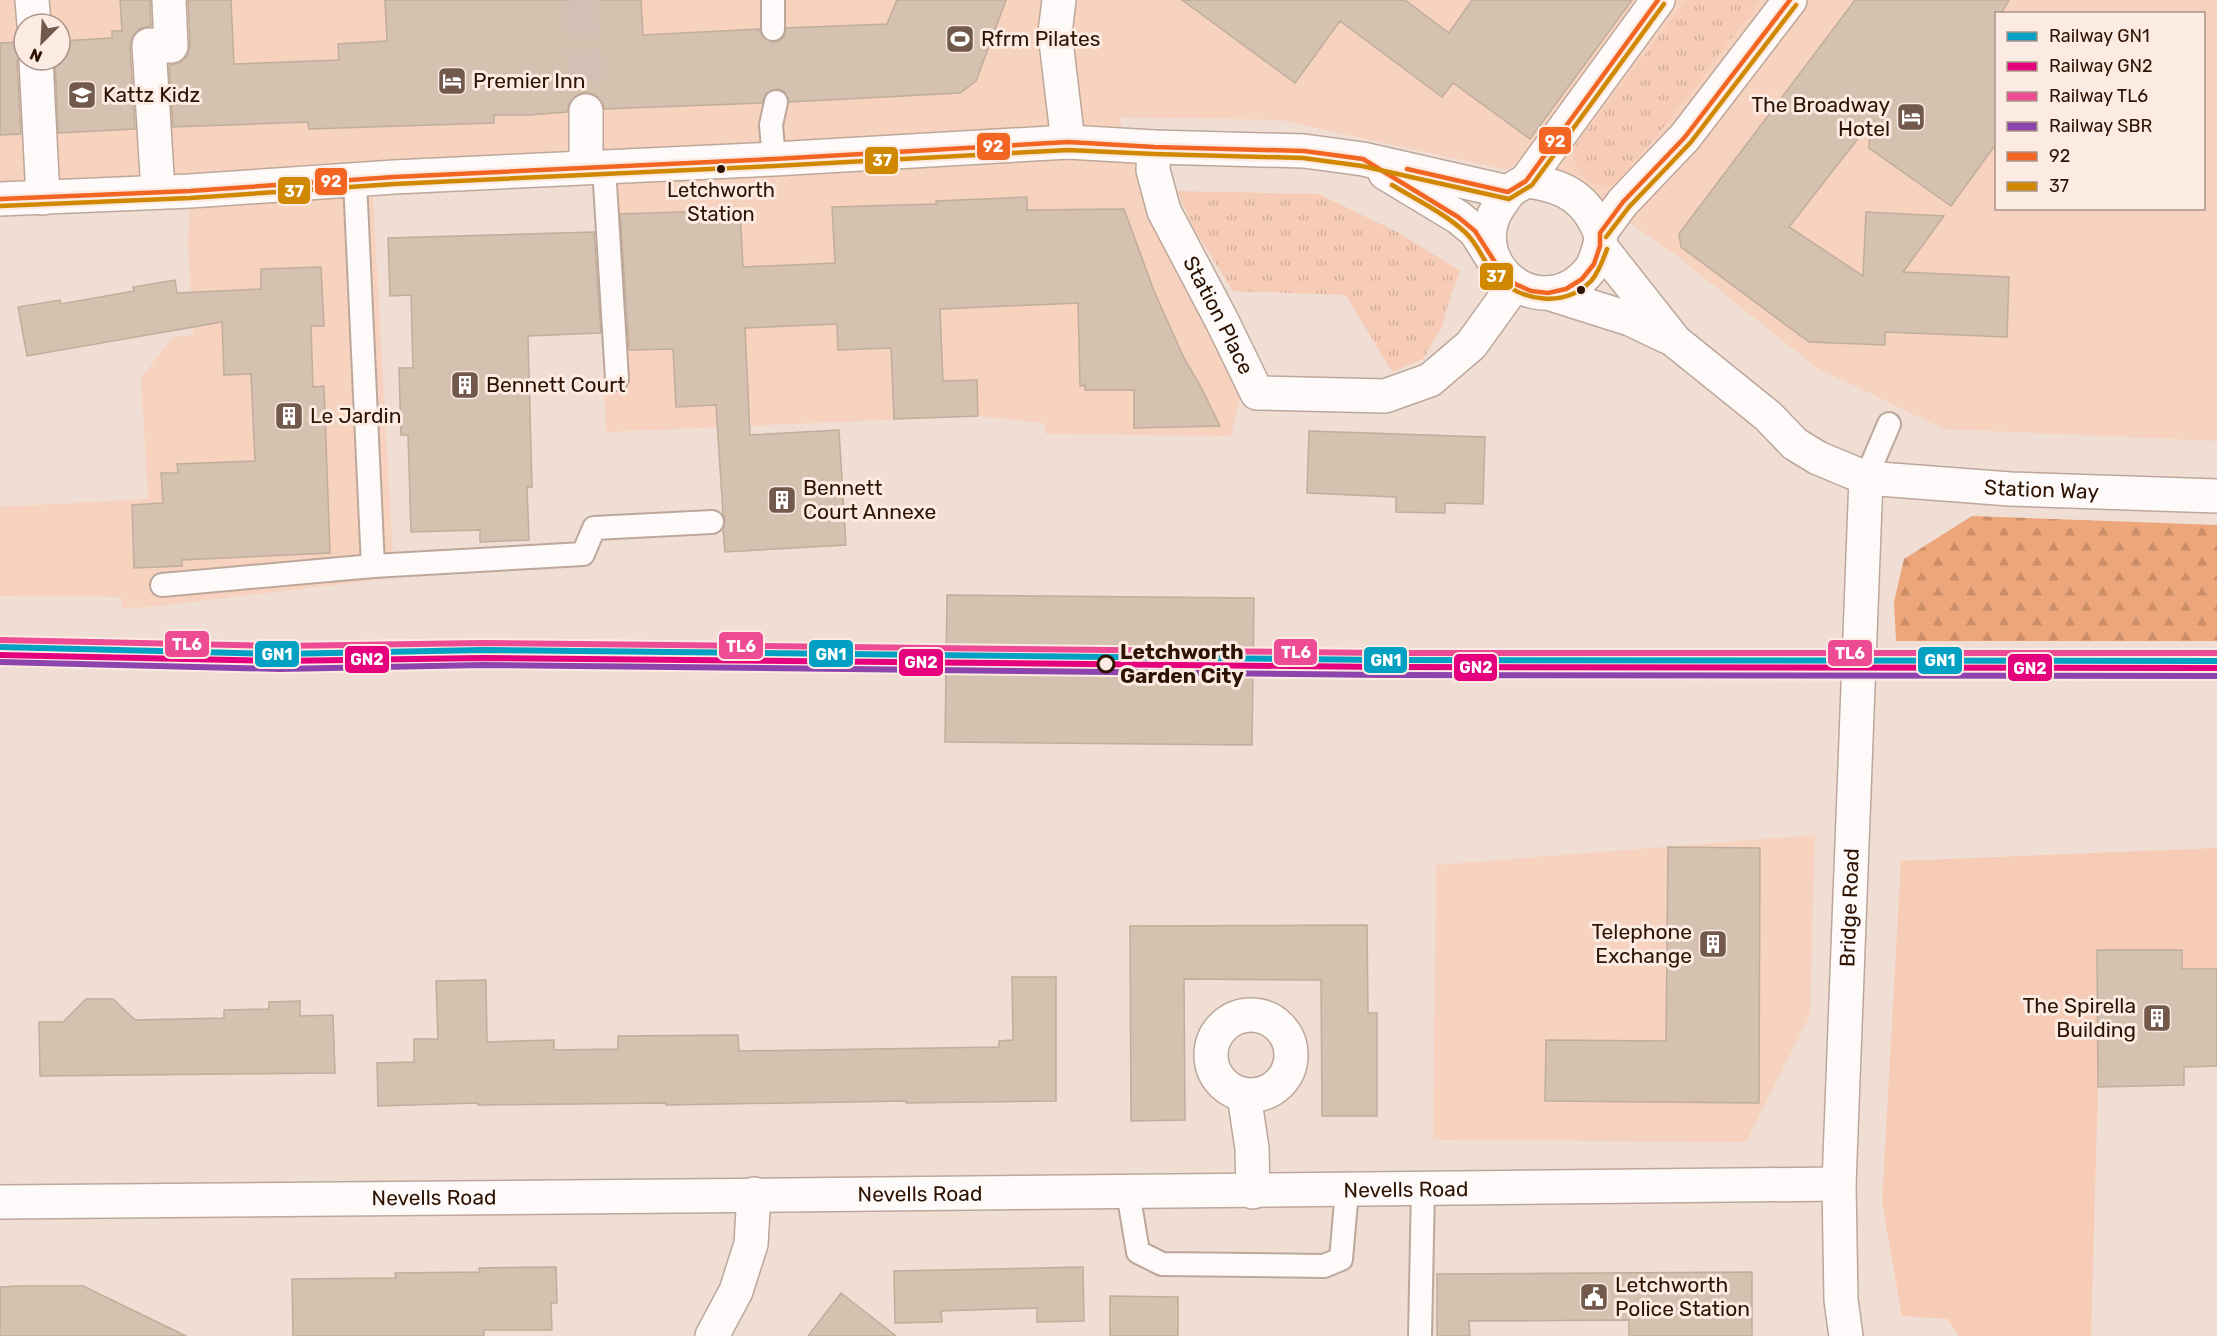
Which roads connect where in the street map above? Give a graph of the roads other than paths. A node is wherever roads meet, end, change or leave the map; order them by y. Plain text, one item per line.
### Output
1 (169, 0) edge
2 (772, 0) edge
3 (1059, 0) edge
4 (1658, 0) edge
5 (1790, 0) edge
6 (773, 29) dead end
7 (37, 72) edge
8 (776, 102) dead end
9 (586, 111) tunnel mouth
10 (1068, 142) junction
11 (1154, 147) junction
12 (774, 159) junction
13 (1362, 159) junction
14 (595, 167) junction
15 (355, 180) junction
16 (1517, 187) junction
17 (159, 192) junction
18 (43, 198) junction
19 (0, 199) edge
20 (1600, 239) junction
21 (1507, 277) junction
22 (1548, 293) junction
23 (1674, 341) junction
24 (617, 379) dead end
25 (1889, 424) dead end
26 (1866, 478) junction
27 (2217, 496) edge
28 (712, 522) dead end
29 (373, 566) junction
30 (162, 585) dead end
31 (1245, 1095) dead end
32 (1839, 1184) junction
33 (1423, 1189) junction
34 (1347, 1191) junction
35 (1128, 1192) junction
36 (1253, 1192) junction
37 (754, 1194) junction
38 (0, 1202) edge
39 (712, 1336) edge
40 (1420, 1336) edge
41 (1846, 1336) edge

1 - 17 street
2 - 6 lane
3 - 10 street
4 - 16 street
5 - 20 street
7 - 18 street
8 - 12 lane
9 - 14 street
10 - 11 street
10 - 12 street
11 - 13 street
11 - 21 street, Station Place
12 - 14 street
13 - 16 street
13 - 21 street
14 - 15 street
14 - 24 lane
15 - 17 street
15 - 29 lane
16 - 20 street
16 - 21 street
17 - 18 street
18 - 19 street
20 - 22 street
20 - 23 street
21 - 22 street
22 - 23 street
23 - 26 street
25 - 26 lane
26 - 27 street, Station Way
26 - 32 street, Bridge Road
28 - 29 lane
29 - 30 lane
31 - 36 street
32 - 33 street, Nevells Road
32 - 41 street, Bridge Road
33 - 34 street, Nevells Road
33 - 40 lane
34 - 35 lane
34 - 36 street, Nevells Road
35 - 36 street, Nevells Road
35 - 37 street, Nevells Road
37 - 38 street, Nevells Road
37 - 39 street

